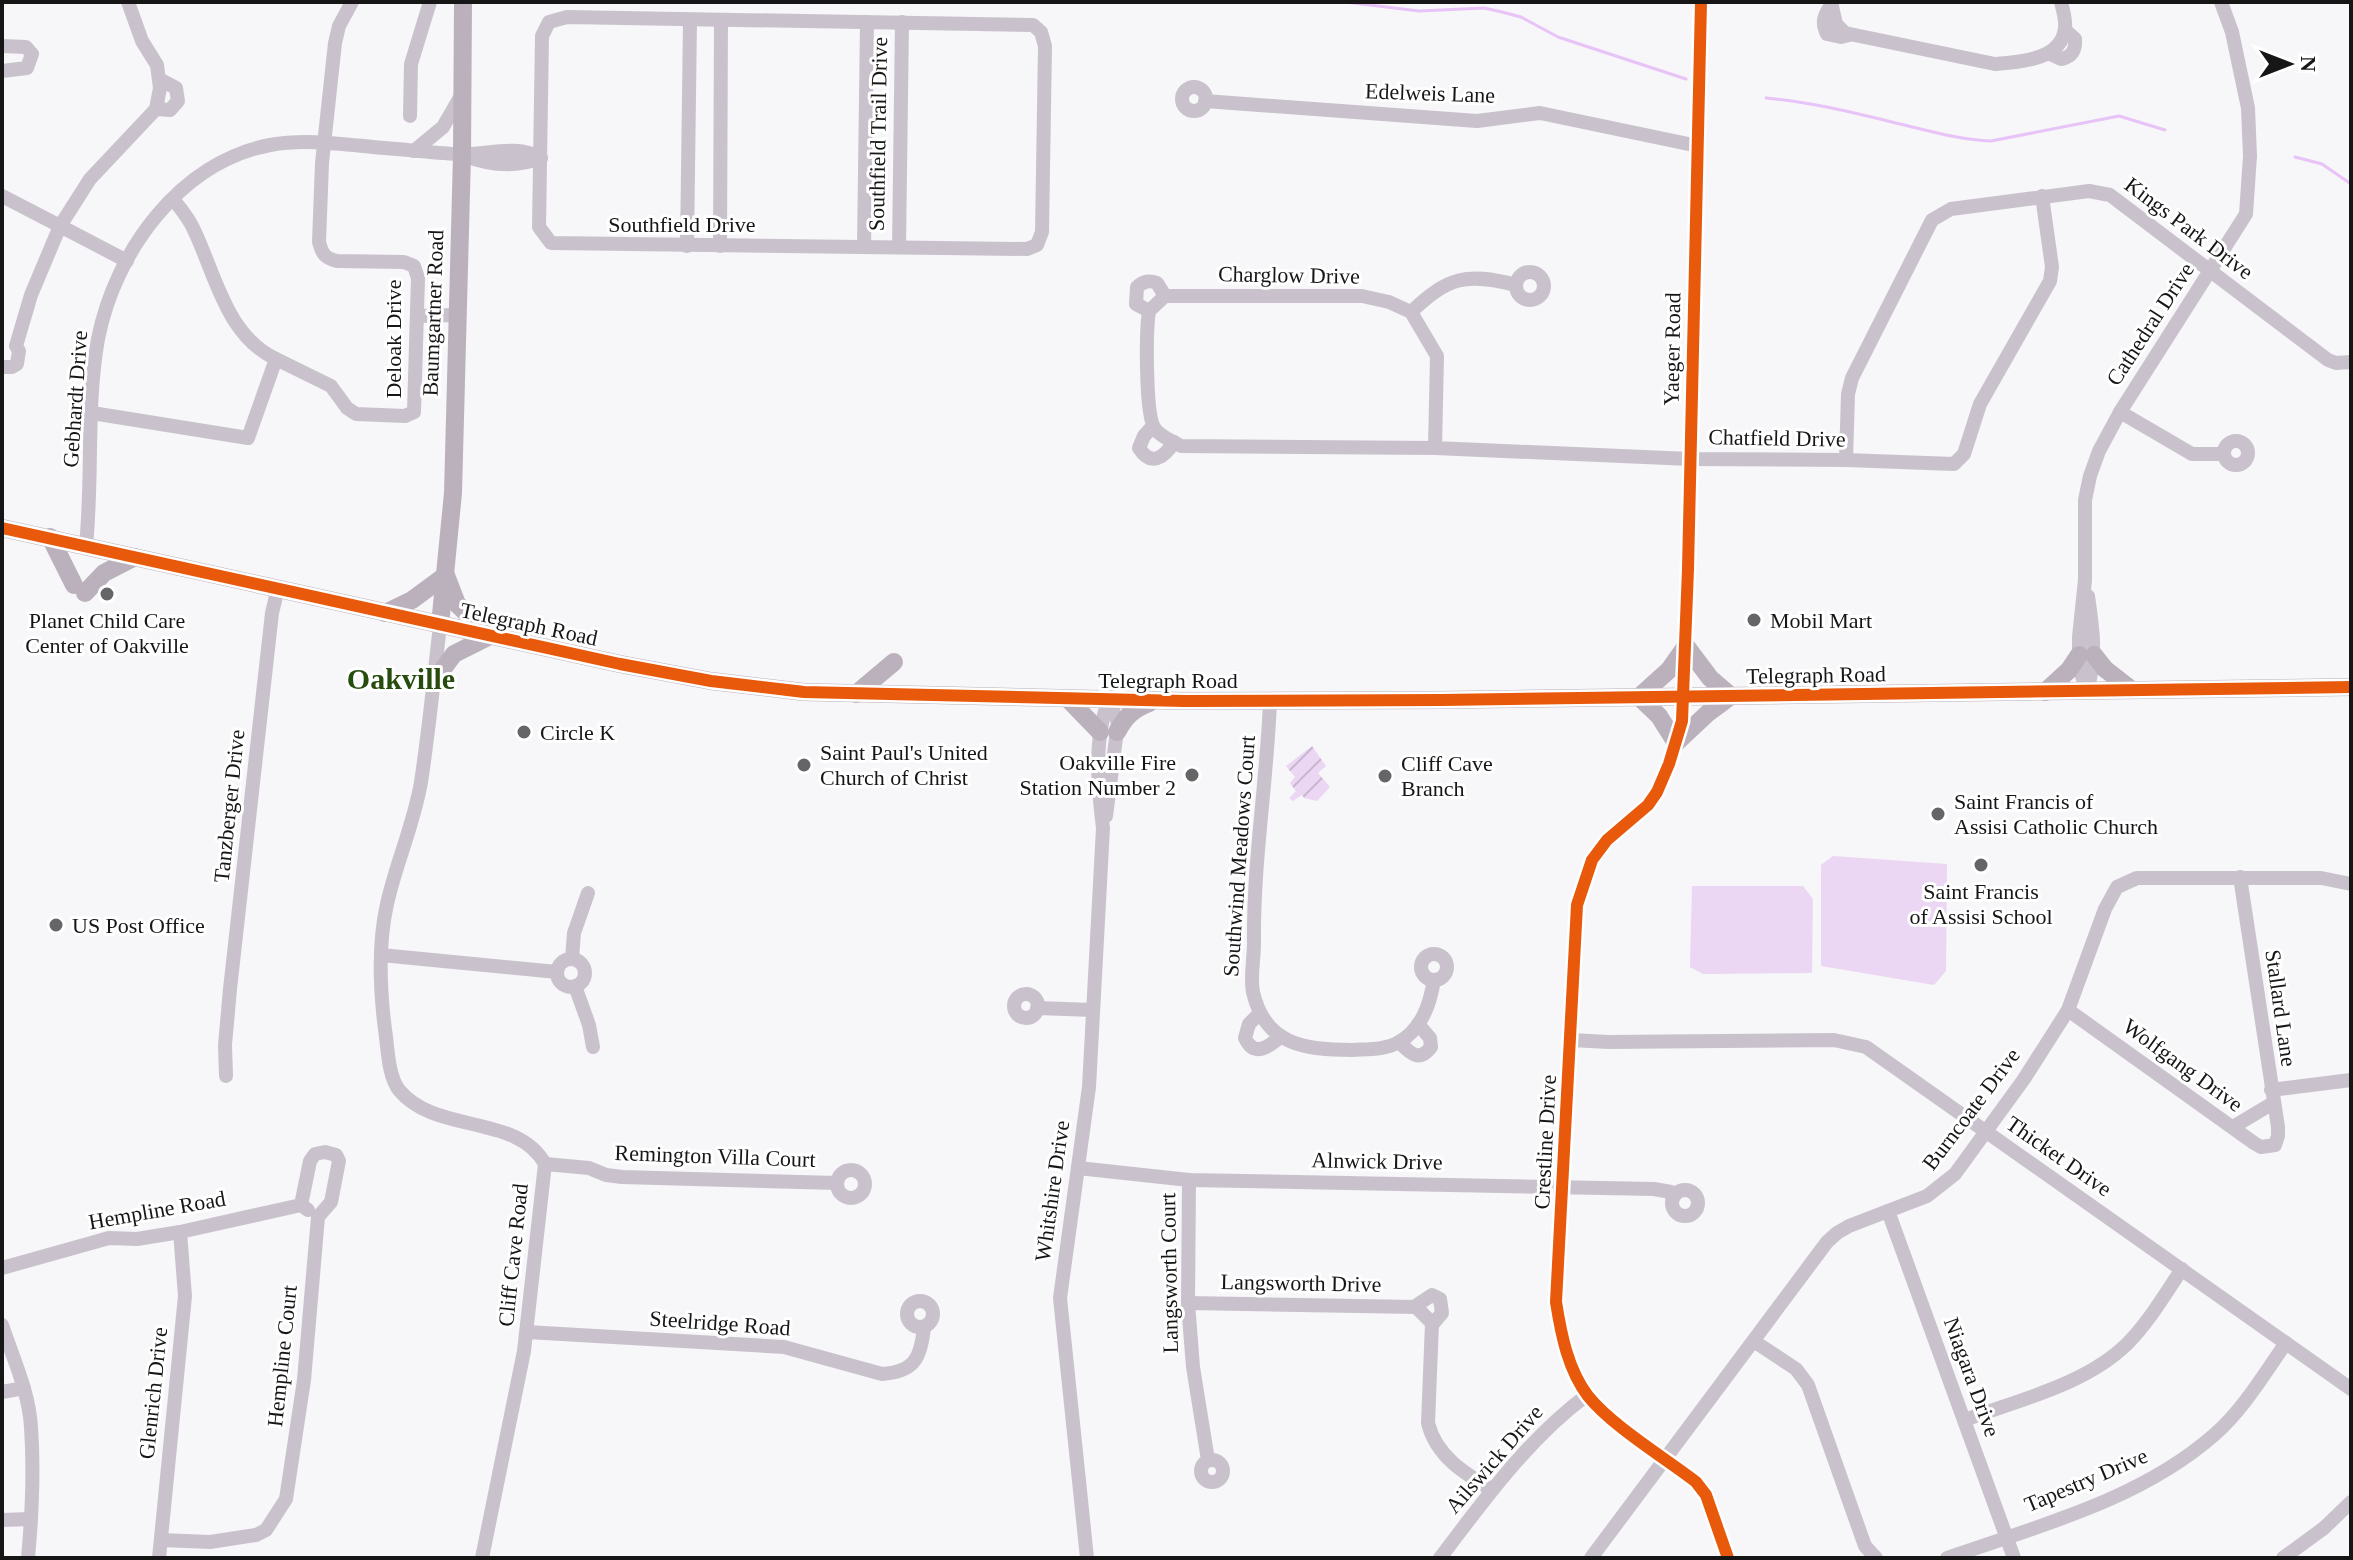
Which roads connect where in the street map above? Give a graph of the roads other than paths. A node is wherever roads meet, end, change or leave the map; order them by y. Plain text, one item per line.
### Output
1 (128, 2) edge
2 (331, 2) edge
3 (430, 2) edge
4 (463, 2) edge
5 (1701, 2) edge
6 (2061, 2) edge
7 (2221, 2) edge
8 (1832, 3) edge
9 (349, 5) edge
10 (690, 20) junction
11 (721, 20) junction
12 (867, 22) junction
13 (902, 22) junction
14 (1849, 35) junction
15 (2, 46) edge
16 (2, 71) edge
17 (159, 79) junction
18 (463, 93) junction
19 (1205, 101) dead end
20 (156, 109) junction
21 (410, 116) dead end
22 (325, 143) junction
23 (1698, 146) junction
24 (414, 151) junction
25 (462, 155) junction
26 (541, 158) junction
27 (2, 196) edge
28 (2042, 196) junction
29 (173, 199) junction
30 (60, 226) junction
31 (687, 246) junction
32 (720, 246) junction
33 (864, 247) junction
34 (899, 247) junction
35 (127, 261) junction
36 (2210, 271) junction
37 (1516, 285) dead end
38 (1165, 296) junction
39 (1149, 311) junction
40 (1411, 312) junction
41 (457, 315) junction
42 (417, 316) junction
43 (9, 345) edge
44 (276, 359) junction
45 (2328, 360) junction
46 (2351, 362) edge
47 (2, 367) edge
48 (2351, 371) edge
49 (2120, 412) junction
50 (92, 413) junction
51 (1163, 435) joint
52 (1435, 448) junction
53 (2224, 454) dead end
54 (1690, 459) junction
55 (1846, 460) junction
56 (2, 528) edge
57 (50, 537) junction
58 (86, 545) junction
59 (135, 557) junction
60 (446, 575) junction
61 (278, 588) junction
62 (385, 613) junction
63 (440, 625) junction
64 (490, 636) junction
65 (1686, 646) junction
66 (2086, 655) junction
67 (894, 662) dead end
68 (434, 681) junction
69 (2351, 687) edge
70 (2132, 690) junction
71 (2087, 691) junction
72 (2045, 692) junction
73 (856, 694) junction
74 (1684, 696) junction
75 (1731, 696) junction
76 (1639, 697) junction
77 (1068, 699) junction
78 (1109, 700) junction
79 (1155, 701) junction
80 (1270, 701) junction
81 (1109, 732) junction
82 (1676, 743) junction
83 (2240, 877) junction
84 (2351, 884) edge
85 (588, 893) dead end
86 (381, 955) junction
87 (572, 959) junction
88 (557, 972) junction
89 (1434, 980) dead end
90 (575, 986) junction
91 (1037, 1008) dead end
92 (1093, 1010) junction
93 (2068, 1010) junction
94 (1260, 1013) junction
95 (1418, 1024) junction
96 (1281, 1036) junction
97 (1571, 1040) junction
98 (1399, 1042) junction
99 (593, 1047) dead end
100 (226, 1076) dead end
101 (2351, 1080) edge
102 (2272, 1096) junction
103 (2233, 1127) junction
104 (1987, 1132) junction
105 (2275, 1145) joint
106 (545, 1164) junction
107 (1078, 1168) junction
108 (1189, 1180) junction
109 (837, 1183) dead end
110 (1562, 1187) junction
111 (1674, 1196) dead end
112 (301, 1205) junction
113 (1888, 1211) junction
114 (318, 1217) junction
115 (180, 1232) junction
116 (2, 1268) edge
117 (2182, 1269) junction
118 (1188, 1303) junction
119 (1414, 1307) junction
120 (2, 1325) edge
121 (1432, 1325) junction
122 (924, 1327) dead end
123 (527, 1332) junction
124 (1755, 1342) junction
125 (2286, 1343) junction
126 (24, 1388) junction
127 (2351, 1389) edge
128 (2, 1392) edge
129 (1587, 1395) junction
130 (1965, 1420) junction
131 (1665, 1458) junction
132 (1208, 1460) dead end
133 (1492, 1490) junction
134 (2351, 1502) edge
135 (31, 1519) junction
136 (2, 1520) edge
137 (2007, 1537) junction
138 (161, 1540) junction
139 (28, 1558) edge
140 (159, 1558) edge
141 (482, 1558) edge
142 (1087, 1558) edge
143 (1440, 1558) edge
144 (1591, 1558) edge
145 (1728, 1558) edge
146 (1876, 1558) edge
147 (1947, 1558) edge
148 (2014, 1558) edge
149 (2283, 1558) edge

1 - 17 street
2 - 9 street
3 - 21 street
4 - 18 main road, Baumgartner Road
5 - 23 street, Yaeger Road
6 - 14 street
7 - 36 street, Cathedral Drive
8 - 14 street
8 - 14 street
9 - 22 street, Deloak Drive
10 - 11 street, Southfield Drive
10 - 26 street, Southfield Drive
10 - 31 street
11 - 12 street, Southfield Drive
11 - 32 street
12 - 13 street, Southfield Drive
12 - 33 street, Southfield Trail Drive
13 - 34 street, Southfield Trail Drive
13 - 34 street, Southfield Drive
15 - 16 street
17 - 20 street
17 - 20 street
18 - 24 street
18 - 25 main road, Baumgartner Road
19 - 23 street, Edelweis Lane
20 - 30 street
22 - 24 street, Gebhardt Drive
22 - 29 street, Gebhardt Drive
22 - 42 street, Deloak Drive
23 - 54 street, Yaeger Road
24 - 25 street, Gebhardt Drive
25 - 26 street, Gebhardt Drive
25 - 41 main road, Baumgartner Road
26 - 31 street, Southfield Drive
27 - 30 street
28 - 36 street, Kings Park Drive
28 - 55 street, Kings Park Drive
28 - 55 street, Chatfield Drive
29 - 35 street, Gebhardt Drive
29 - 44 street
30 - 35 street
30 - 43 street
31 - 32 street, Southfield Drive
32 - 33 street, Southfield Drive
33 - 34 street, Southfield Drive
35 - 50 street, Gebhardt Drive
36 - 45 street, Kings Park Drive
36 - 49 street, Cathedral Drive
37 - 40 street
38 - 39 street
38 - 39 street, Charglow Drive
38 - 40 street, Charglow Drive
39 - 51 street, Charglow Drive
40 - 52 street
41 - 42 street
41 - 60 main road, Baumgartner Road
42 - 44 street, Deloak Drive
43 - 47 street
44 - 50 street
45 - 46 street
45 - 48 street, Kings Park Drive
49 - 53 street
49 - 66 street, Cathedral Drive
50 - 58 street, Gebhardt Drive
51 - 52 street, Chatfield Drive
52 - 54 street, Chatfield Drive
54 - 55 street, Chatfield Drive
54 - 65 street, Yaeger Road
56 - 57 main road, Telegraph Road
57 - 58 main road, Telegraph Road
57 - 59 main road
58 - 59 main road, Telegraph Road
59 - 61 main road, Telegraph Road
60 - 62 main road
60 - 63 main road, Baumgartner Road
60 - 64 main road
61 - 62 main road, Telegraph Road
61 - 100 street, Tanzberger Drive
62 - 63 main road, Telegraph Road
63 - 64 main road, Telegraph Road
63 - 68 street, Cliff Cave Road
64 - 68 main road
64 - 73 main road, Telegraph Road
65 - 74 street, Yaeger Road
65 - 75 main road
65 - 76 main road
66 - 70 main road
66 - 71 street, Cathedral Drive
66 - 72 main road
67 - 73 main road
68 - 86 street, Cliff Cave Road
69 - 70 main road, Telegraph Road
70 - 71 main road, Telegraph Road
71 - 72 main road, Telegraph Road
72 - 75 main road, Telegraph Road
73 - 77 main road, Telegraph Road
74 - 75 main road, Telegraph Road
74 - 76 main road, Telegraph Road
74 - 82 street, Crestline Drive
75 - 82 main road
76 - 80 main road, Telegraph Road
76 - 82 main road
77 - 78 main road, Telegraph Road
77 - 81 main road
78 - 79 main road, Telegraph Road
78 - 81 street, Whitshire Drive
79 - 80 main road, Telegraph Road
79 - 81 main road
80 - 94 street, Southwind Meadows Court
81 - 92 street, Whitshire Drive
82 - 97 street, Crestline Drive
83 - 84 street, Burncoate Drive
83 - 93 street, Burncoate Drive
83 - 102 street, Stallard Lane
85 - 87 street
86 - 88 street
86 - 106 street, Cliff Cave Road
87 - 88 street
87 - 90 street
88 - 90 street
89 - 95 street
90 - 99 street
91 - 92 street
92 - 107 street, Whitshire Drive
93 - 103 street, Wolfgang Drive
93 - 104 street, Burncoate Drive
94 - 96 street
94 - 96 street, Southwind Meadows Court
95 - 98 street
95 - 98 street
96 - 98 street
97 - 104 street, Thicket Drive
97 - 110 street, Crestline Drive
101 - 102 street
102 - 103 street
102 - 105 street, Stallard Lane
103 - 105 street, Wolfgang Drive
104 - 113 street, Burncoate Drive
104 - 117 street, Thicket Drive
106 - 109 street, Remington Villa Court
106 - 123 street, Cliff Cave Road
107 - 108 street, Alnwick Drive
107 - 142 street, Whitshire Drive
108 - 110 street, Alnwick Drive
108 - 118 street, Langsworth Court
110 - 111 street, Alnwick Drive
110 - 129 street, Crestline Drive
112 - 114 street
112 - 114 street, Hempline Court
112 - 115 street, Hempline Road
113 - 124 street, Burncoate Drive
113 - 130 street, Niagara Drive
114 - 138 street, Hempline Court
115 - 116 street, Hempline Road
115 - 138 street, Glenrich Drive
117 - 125 street, Thicket Drive
117 - 130 street
118 - 119 street, Langsworth Drive
118 - 132 street, Langsworth Court
119 - 121 street
119 - 121 street, Langsworth Drive
120 - 126 street
121 - 133 street, Langsworth Drive
122 - 123 street, Steelridge Road
123 - 141 street, Cliff Cave Road
124 - 131 street, Burncoate Drive
124 - 146 street
125 - 127 street, Thicket Drive
125 - 137 street, Tapestry Drive
126 - 128 street
126 - 135 street
129 - 131 street, Crestline Drive
129 - 133 street, Ailswick Drive
130 - 137 street, Niagara Drive
131 - 144 street, Burncoate Drive
131 - 145 street, Crestline Drive
133 - 143 street, Ailswick Drive
134 - 149 street
135 - 136 street
135 - 139 street
137 - 147 street, Tapestry Drive
137 - 148 street, Niagara Drive
138 - 140 street, Glenrich Drive

